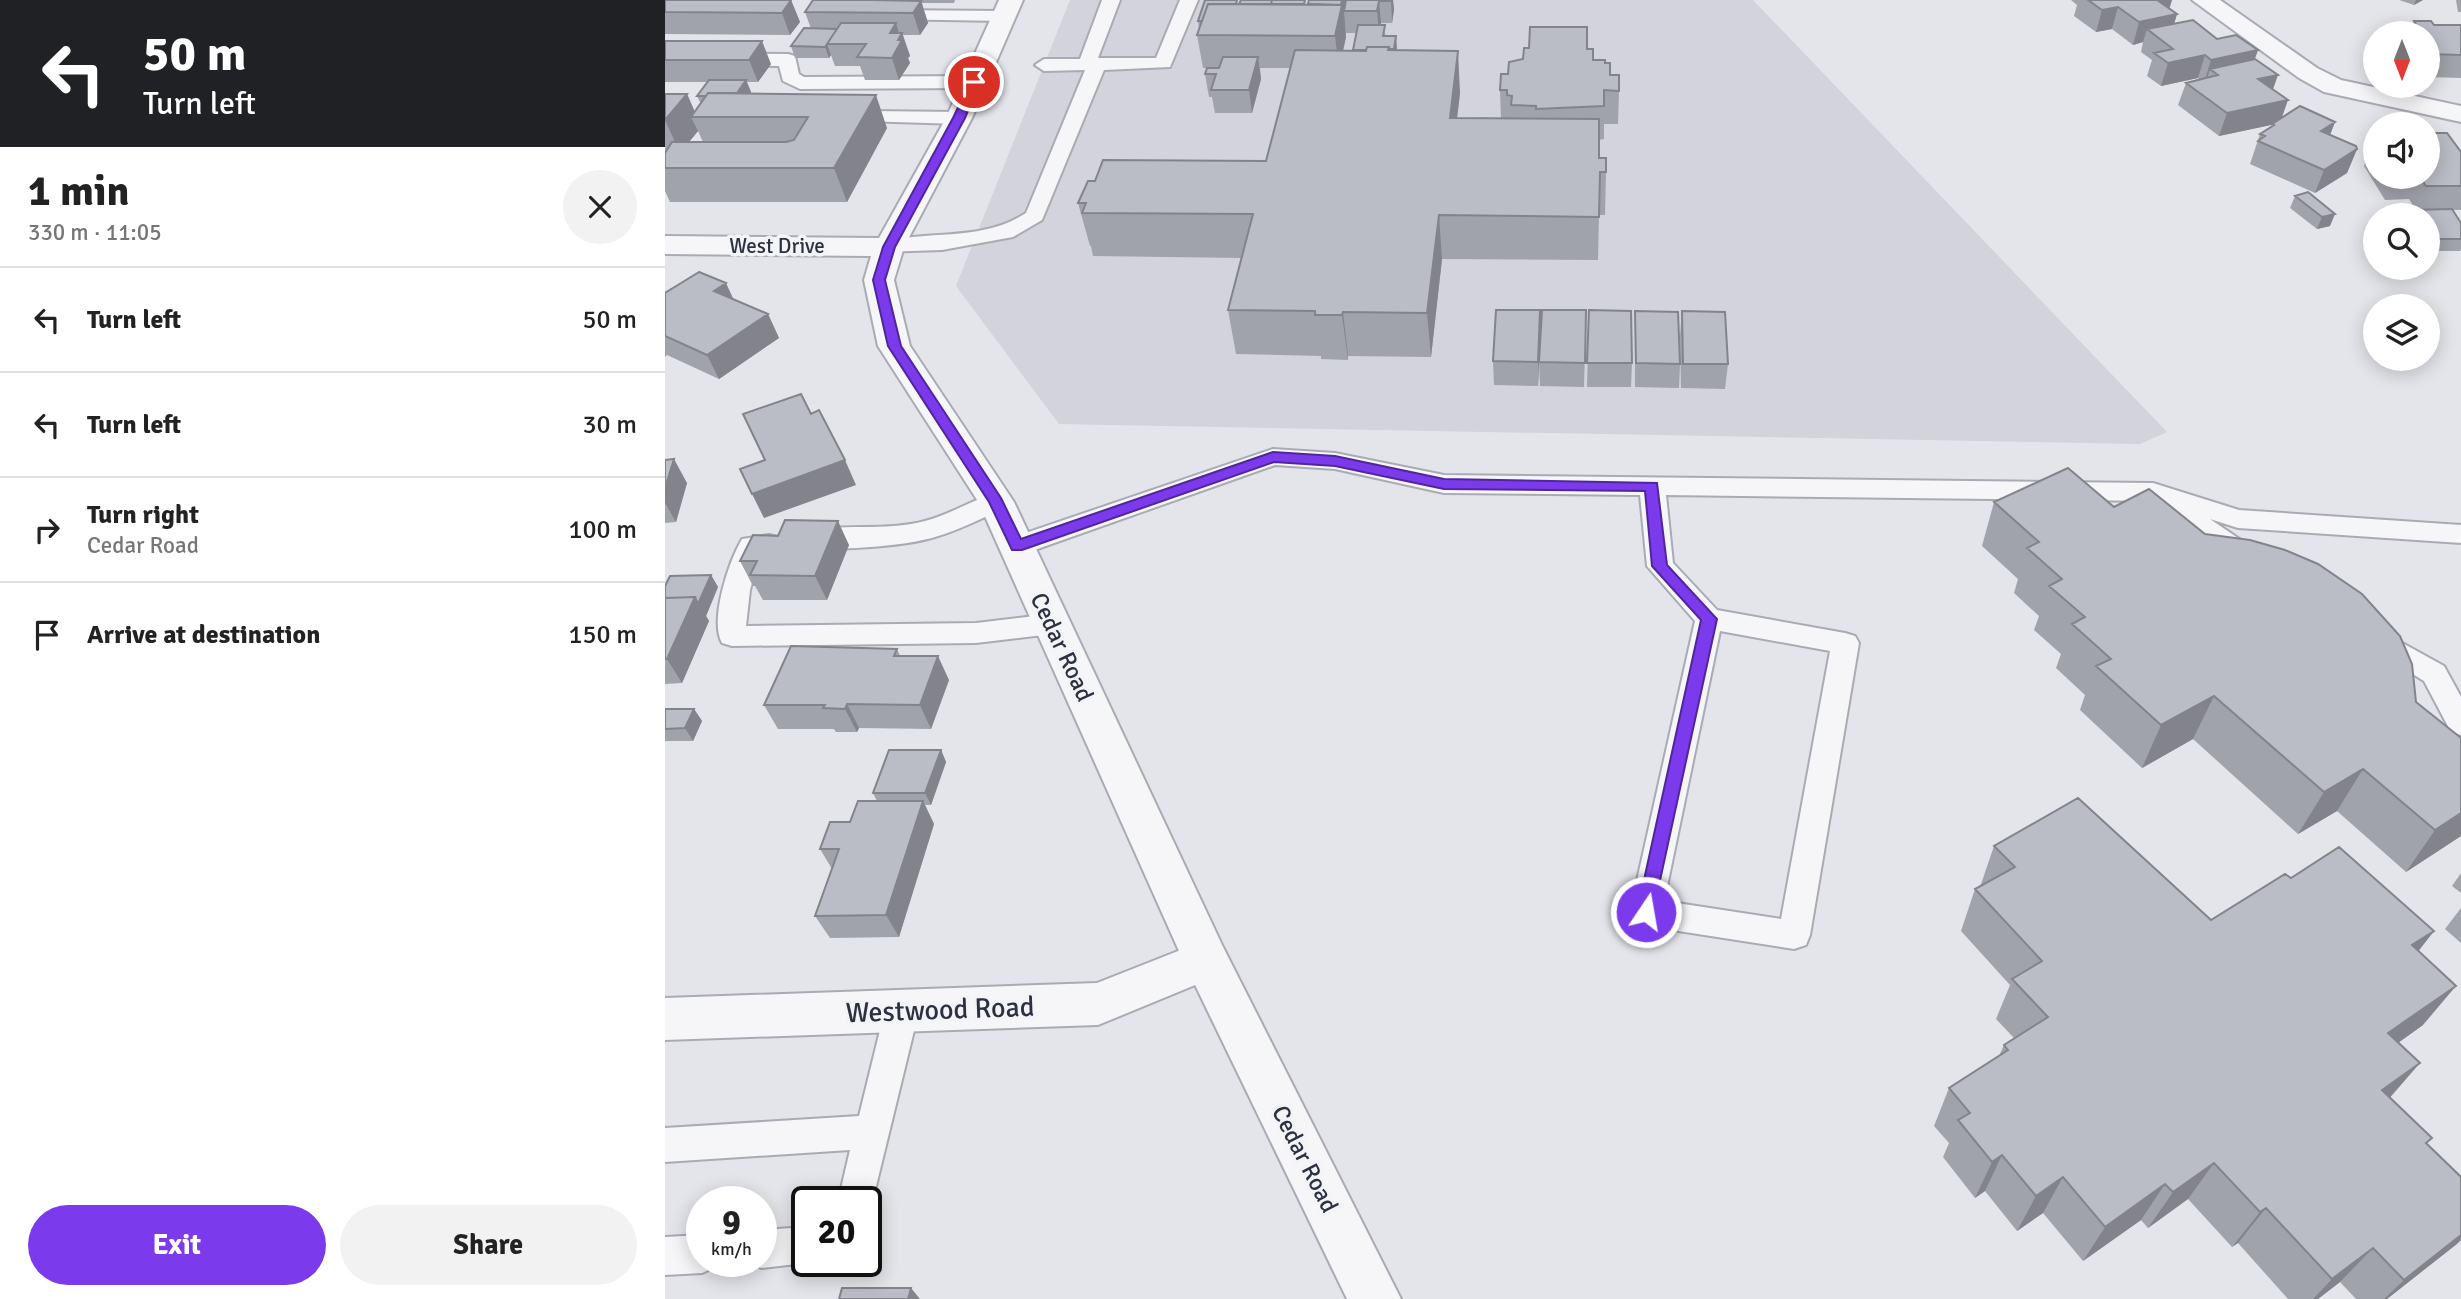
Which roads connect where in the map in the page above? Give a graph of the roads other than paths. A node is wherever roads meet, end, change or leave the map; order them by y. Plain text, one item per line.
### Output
1 (1111, 0) edge
2 (1189, 0) edge
3 (2204, 0) edge
4 (1007, 8) edge
5 (875, 15) edge
6 (665, 59) edge
7 (1092, 64) junction
8 (1044, 65) dead end
9 (974, 82) junction
10 (2461, 114) edge
11 (869, 117) edge
12 (959, 118) junction
13 (665, 245) edge
14 (889, 247) junction
15 (1652, 486) junction
16 (2153, 492) junction
17 (996, 502) junction
18 (2461, 534) edge
19 (1017, 546) junction
20 (2261, 566) edge
21 (1709, 619) junction
22 (1052, 624) junction
23 (2353, 624) edge
24 (2461, 724) edge
25 (1206, 960) junction
26 (902, 1010) junction
27 (665, 1019) edge
28 (873, 1132) junction
29 (665, 1145) edge
30 (860, 1186) edge
31 (686, 1255) edge
32 (665, 1256) edge
33 (1375, 1299) edge

1 - 7 lane
2 - 7 lane
3 - 10 street
4 - 5 lane
4 - 9 street, Cedar Road
6 - 9 lane
7 - 8 lane
7 - 14 lane
9 - 12 street, Cedar Road
11 - 12 lane
12 - 14 street, Cedar Road
13 - 14 street, West Drive
14 - 17 street, Cedar Road
15 - 16 lane
15 - 19 lane
15 - 21 lane
16 - 18 lane
16 - 20 lane
17 - 19 street, Cedar Road
17 - 22 lane
19 - 22 street, Cedar Road
21 - 21 lane
22 - 25 street, Cedar Road
23 - 24 lane
25 - 26 street, Westwood Road
25 - 33 street, Cedar Road
26 - 27 street, Westwood Road
26 - 28 lane
28 - 29 lane
28 - 30 lane
31 - 32 lane

